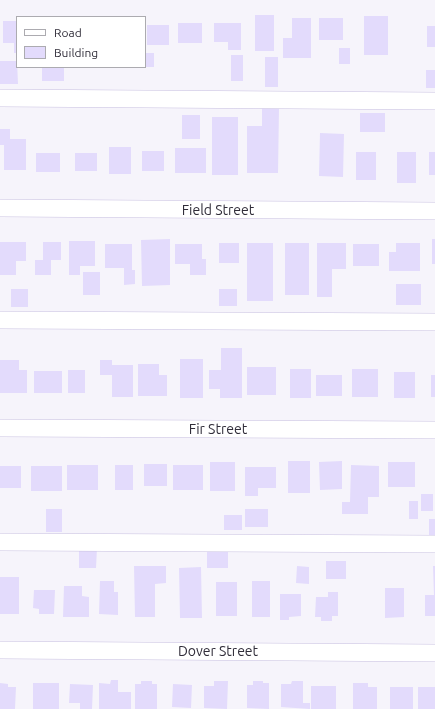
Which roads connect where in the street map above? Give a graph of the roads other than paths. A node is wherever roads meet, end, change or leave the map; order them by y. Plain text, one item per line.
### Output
1 (0, 98) edge
2 (435, 101) edge
3 (0, 208) edge
4 (435, 211) edge
5 (0, 320) edge
6 (435, 322) edge
7 (0, 428) edge
8 (435, 430) edge
9 (0, 542) edge
10 (435, 544) edge
11 (0, 650) edge
12 (435, 653) edge

1 - 2 street
3 - 4 street, Field Street
5 - 6 street
7 - 8 street, Fir Street
9 - 10 street
11 - 12 street, Dover Street

